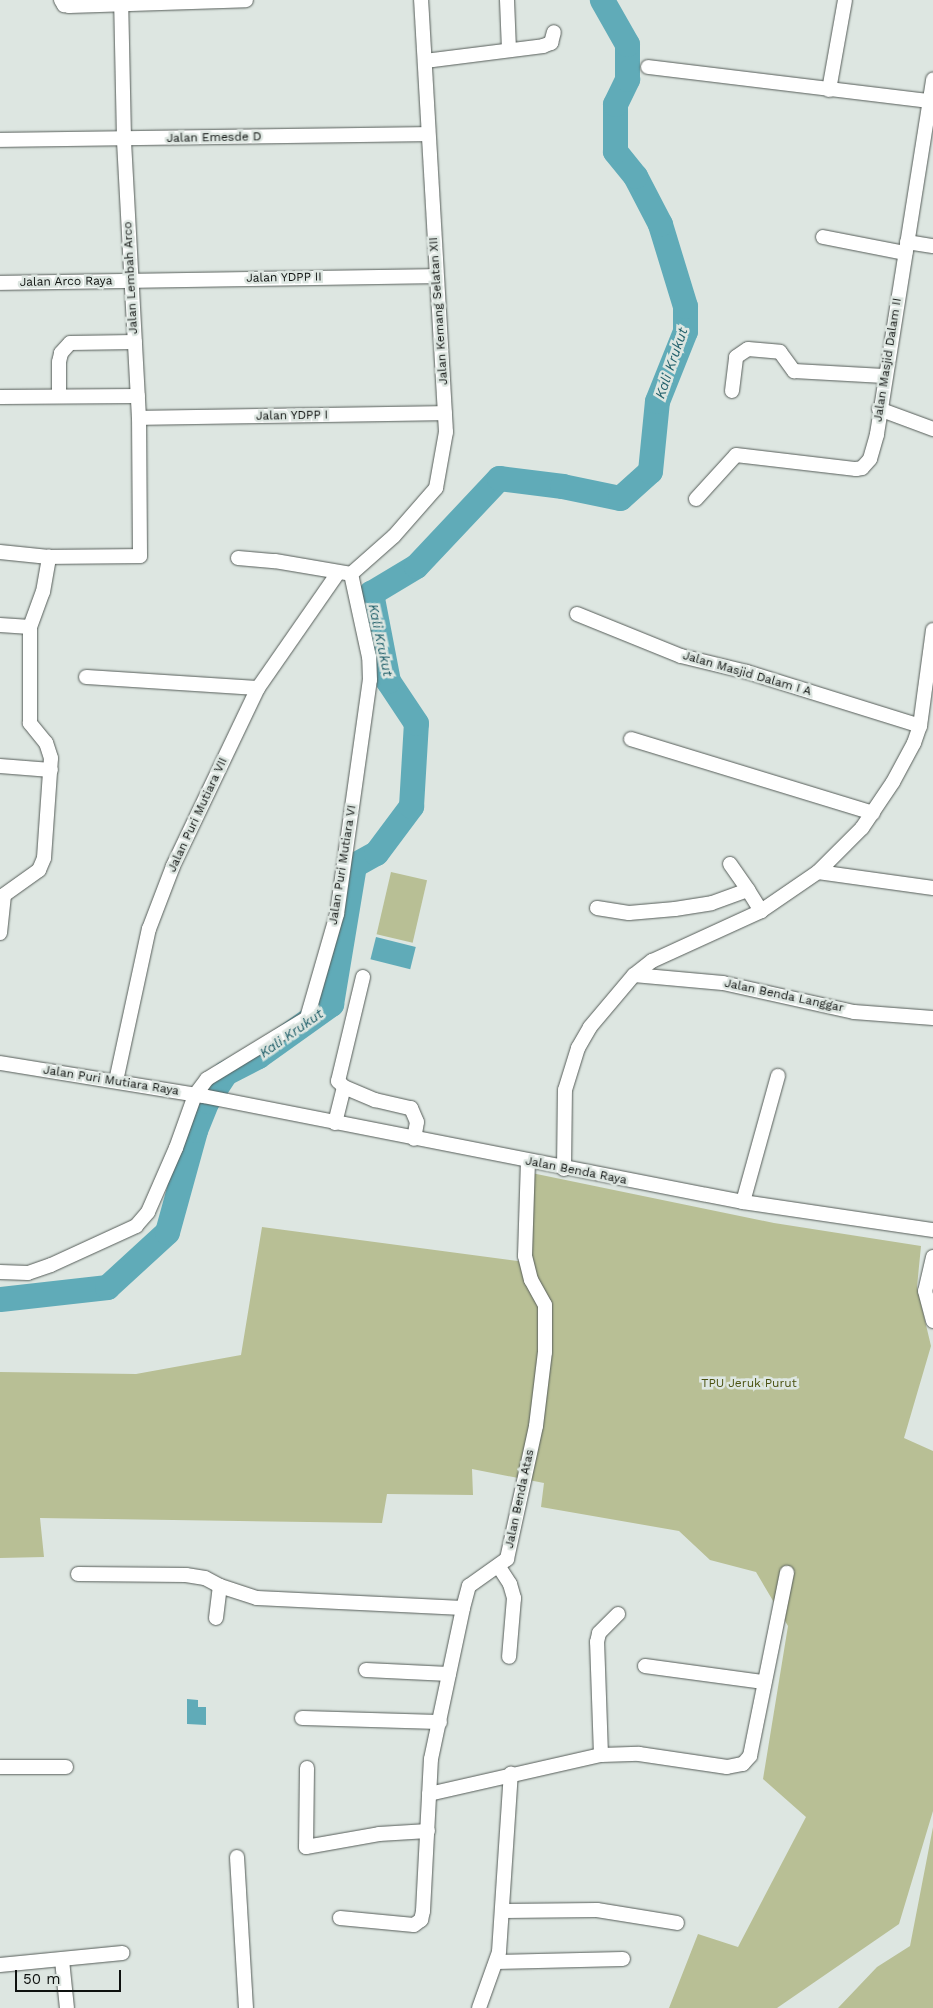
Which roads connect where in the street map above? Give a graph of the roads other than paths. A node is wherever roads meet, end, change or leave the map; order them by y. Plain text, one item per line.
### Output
1 (61, 0) edge
2 (246, 0) edge
3 (421, 0) edge
4 (507, 0) edge
5 (845, 0) edge
6 (121, 2) edge
7 (554, 32) dead end
8 (509, 50) junction
9 (425, 61) junction
10 (648, 67) dead end
11 (933, 79) edge
12 (829, 90) junction
13 (931, 100) junction
14 (427, 134) junction
15 (124, 139) junction
16 (0, 140) edge
17 (823, 237) dead end
18 (933, 246) edge
19 (906, 248) junction
20 (436, 276) junction
21 (131, 280) junction
22 (0, 283) edge
23 (134, 342) junction
24 (884, 376) junction
25 (732, 391) dead end
26 (59, 396) junction
27 (138, 396) junction
28 (0, 397) edge
29 (879, 409) junction
30 (445, 413) junction
31 (139, 418) junction
32 (933, 429) edge
33 (696, 499) dead end
34 (0, 552) edge
35 (49, 557) junction
36 (238, 558) dead end
37 (345, 574) junction
38 (577, 614) dead end
39 (0, 625) edge
40 (30, 627) junction
41 (933, 630) edge
42 (86, 677) dead end
43 (258, 688) junction
44 (920, 726) junction
45 (630, 739) dead end
46 (0, 766) edge
47 (51, 770) junction
48 (873, 814) junction
49 (730, 864) dead end
50 (818, 872) junction
51 (933, 888) edge
52 (748, 890) junction
53 (597, 908) dead end
54 (761, 911) junction
55 (0, 933) edge
56 (634, 975) junction
57 (363, 977) dead end
58 (933, 1018) edge
59 (0, 1063) edge
60 (778, 1076) dead end
61 (116, 1081) junction
62 (344, 1087) junction
63 (199, 1095) junction
64 (221, 1100) joint
65 (335, 1122) junction
66 (414, 1139) junction
67 (528, 1162) junction
68 (564, 1169) junction
69 (743, 1202) junction
70 (933, 1230) edge
71 (933, 1257) edge
72 (0, 1272) edge
73 (933, 1321) edge
74 (499, 1567) junction
75 (788, 1573) dead end
76 (78, 1574) dead end
77 (220, 1586) junction
78 (462, 1608) junction
79 (618, 1614) dead end
80 (216, 1618) dead end
81 (509, 1657) dead end
82 (645, 1666) dead end
83 (366, 1670) dead end
84 (449, 1674) junction
85 (764, 1682) junction
86 (302, 1718) dead end
87 (440, 1722) junction
88 (601, 1755) junction
89 (0, 1767) edge
90 (66, 1767) dead end
91 (307, 1768) dead end
92 (511, 1773) junction
93 (429, 1794) junction
94 (428, 1831) junction
95 (237, 1857) dead end
96 (504, 1911) junction
97 (340, 1918) dead end
98 (677, 1923) dead end
99 (122, 1953) dead end
100 (624, 1959) dead end
101 (62, 1960) junction
102 (496, 1962) junction
103 (0, 1965) edge
104 (67, 2008) edge
105 (246, 2008) edge
106 (479, 2008) edge

1 - 6 street
2 - 6 street
3 - 9 street, Jalan Kemang Selatan XII
4 - 8 street
5 - 12 street
6 - 15 street, Jalan Lembah Arco
7 - 8 street
8 - 9 street
9 - 14 street, Jalan Kemang Selatan XII
10 - 12 street
11 - 13 street, Jalan Masjid Dalam II
12 - 13 street
13 - 19 street, Jalan Masjid Dalam II
14 - 15 street, Jalan Emesde D
14 - 20 street, Jalan Kemang Selatan XII
15 - 16 street, Jalan Emesde D
15 - 21 street, Jalan Lembah Arco
17 - 19 street
18 - 19 street
19 - 24 street, Jalan Masjid Dalam II
20 - 21 street, Jalan YDPP II
20 - 30 street, Jalan Kemang Selatan XII
21 - 22 street, Jalan Arco Raya
21 - 23 street, Jalan Lembah Arco
23 - 26 street
23 - 27 street, Jalan Lembah Arco
24 - 25 street
24 - 29 street, Jalan Masjid Dalam II
26 - 27 street
26 - 28 street
27 - 31 street, Jalan Lembah Arco
29 - 32 street
29 - 33 street, Jalan Masjid Dalam II
30 - 31 street, Jalan YDPP I
30 - 37 street, Jalan Kemang Selatan XII
31 - 35 street, Jalan Lembah Arco
34 - 35 street
35 - 40 street
36 - 37 street
37 - 43 street, Jalan Puri Mutiara VII
37 - 63 street, Jalan Puri Mutiara VI
38 - 44 street, Jalan Masjid Dalam I A
39 - 40 street
40 - 47 street
41 - 44 street
42 - 43 street
43 - 61 street, Jalan Puri Mutiara VII
44 - 48 street
45 - 48 street
46 - 47 street
47 - 55 street
48 - 50 street
49 - 52 street
50 - 51 street
50 - 54 street
52 - 53 street
52 - 54 street
54 - 56 street
56 - 58 street, Jalan Benda Langgar
56 - 68 street
57 - 62 street
59 - 61 street, Jalan Puri Mutiara Raya
60 - 69 street
61 - 63 street, Jalan Puri Mutiara Raya
62 - 65 street
62 - 66 street
63 - 64 street, Jalan Puri Mutiara Raya
63 - 72 street
64 - 65 street, Jalan Benda Raya
65 - 66 street, Jalan Benda Raya
66 - 67 street, Jalan Benda Raya
67 - 68 street, Jalan Benda Raya
67 - 74 street, Jalan Benda Atas
68 - 69 street, Jalan Benda Raya
69 - 70 street, Jalan Benda Raya
71 - 73 street
74 - 78 street, Jalan Benda Atas
74 - 81 street
75 - 85 street
76 - 77 street
77 - 78 street
77 - 80 street
78 - 84 street, Jalan Benda Atas
79 - 88 street
82 - 85 street
83 - 84 street
84 - 87 street, Jalan Benda Atas
85 - 88 street
86 - 87 street
87 - 93 street, Jalan Benda Atas
88 - 92 street
89 - 90 street
91 - 94 street
92 - 93 street
92 - 96 street
93 - 94 street, Jalan Benda Atas
94 - 97 street, Jalan Benda Atas
95 - 105 street
96 - 98 street
96 - 102 street
99 - 101 street
100 - 102 street
101 - 103 street
101 - 104 street
102 - 106 street

